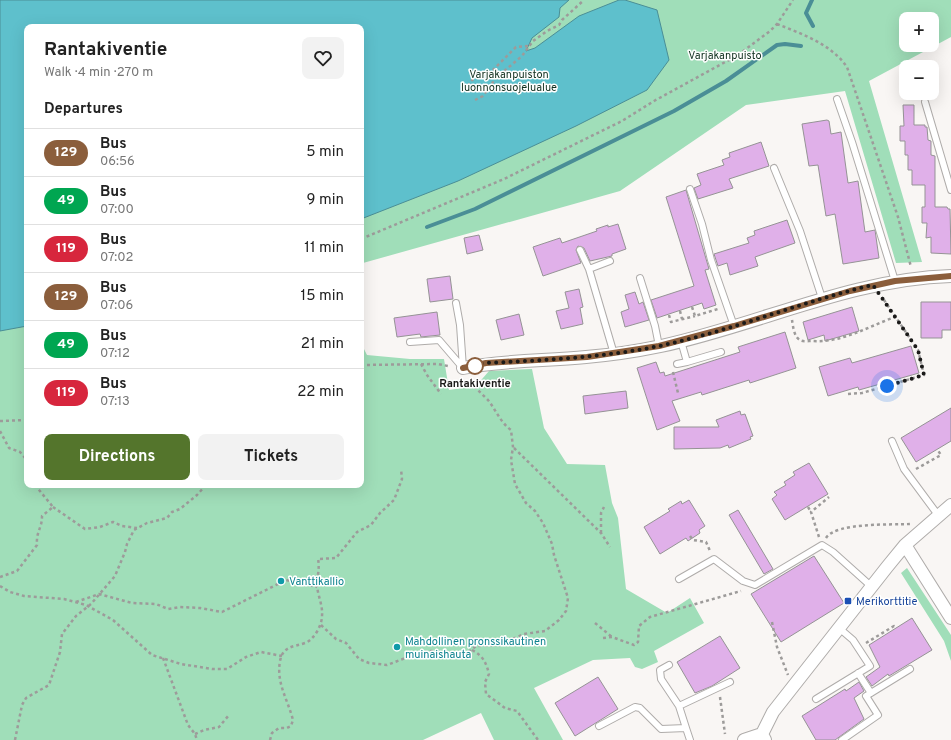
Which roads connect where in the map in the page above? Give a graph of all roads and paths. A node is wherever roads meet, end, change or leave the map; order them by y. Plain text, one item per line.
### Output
1 (584, 0) edge
2 (792, 0) edge
3 (777, 24) junction
4 (530, 46) junction
5 (468, 86) dead end
6 (837, 99) dead end
7 (475, 100) dead end
8 (925, 102) dead end
9 (774, 168) dead end
10 (690, 189) dead end
11 (951, 190) edge
12 (364, 238) edge
13 (580, 250) dead end
14 (610, 261) dead end
15 (589, 270) junction
16 (951, 276) edge
17 (640, 278) dead end
18 (914, 279) junction
19 (895, 281) junction
20 (873, 285) junction
21 (822, 298) junction
22 (456, 303) dead end
23 (727, 305) junction
24 (692, 307) dead end
25 (789, 308) junction
26 (680, 311) dead end
27 (669, 314) dead end
28 (695, 316) junction
29 (895, 317) junction
30 (682, 319) junction
31 (734, 326) junction
32 (681, 341) junction
33 (410, 342) dead end
34 (659, 346) junction
35 (721, 352) dead end
36 (614, 354) junction
37 (687, 362) junction
38 (421, 364) junction
39 (677, 364) joint
40 (364, 365) edge
41 (463, 368) junction
42 (441, 394) dead end
43 (678, 394) dead end
44 (848, 394) dead end
45 (24, 420) edge
46 (0, 421) edge
47 (0, 431) edge
48 (892, 441) dead end
49 (513, 447) junction
50 (937, 450) dead end
51 (24, 457) edge
52 (401, 469) dead end
53 (910, 478) junction
54 (38, 488) edge
55 (203, 488) edge
56 (829, 497) dead end
57 (951, 505) edge
58 (53, 507) junction
59 (604, 507) dead end
60 (808, 507) dead end
61 (811, 512) junction
62 (938, 515) junction
63 (914, 524) dead end
64 (137, 528) junction
65 (601, 534) junction
66 (690, 536) dead end
67 (822, 545) junction
68 (905, 545) junction
69 (610, 547) dead end
70 (714, 559) junction
71 (0, 578) edge
72 (680, 580) dead end
73 (755, 585) junction
74 (0, 586) edge
75 (317, 587) junction
76 (872, 587) junction
77 (98, 594) junction
78 (76, 602) junction
79 (88, 606) junction
80 (951, 618) edge
81 (772, 622) dead end
82 (595, 623) dead end
83 (321, 625) junction
84 (839, 628) junction
85 (896, 628) dead end
86 (612, 637) junction
87 (603, 638) dead end
88 (859, 648) junction
89 (472, 650) junction
90 (282, 656) junction
91 (163, 658) junction
92 (669, 665) dead end
93 (910, 669) dead end
94 (858, 674) junction
95 (788, 677) dead end
96 (730, 682) dead end
97 (719, 688) junction
98 (871, 693) junction
99 (816, 699) dead end
100 (679, 706) junction
101 (229, 715) dead end
102 (599, 726) dead end
103 (686, 728) junction
104 (195, 734) junction
105 (725, 734) dead end
106 (763, 737) edge
107 (15, 740) edge
108 (197, 740) edge
109 (270, 740) edge
110 (538, 740) edge
111 (690, 740) edge
112 (744, 740) edge
113 (842, 740) edge

1 - 4 path
2 - 3 path
3 - 12 path
3 - 18 path
4 - 5 path
4 - 7 path
6 - 19 lane
8 - 11 lane
9 - 21 lane
10 - 23 lane
13 - 15 lane
14 - 15 lane
15 - 36 lane
16 - 18 street
17 - 34 lane
18 - 19 street
19 - 20 street
20 - 21 street
20 - 29 path
21 - 25 street
22 - 41 lane
23 - 28 path
23 - 31 lane
24 - 28 path
25 - 29 path
25 - 31 street
26 - 30 path
27 - 30 path
28 - 30 path
29 - 44 path
31 - 32 street
32 - 34 street
32 - 37 lane
33 - 41 lane
34 - 36 street
35 - 37 lane
36 - 41 street
37 - 39 lane
38 - 40 path
38 - 41 path
38 - 42 path
39 - 43 path
41 - 49 path
45 - 46 path
47 - 51 path
48 - 53 lane
49 - 65 path
49 - 89 path
50 - 53 path
52 - 75 path
53 - 62 lane
54 - 58 path
55 - 64 path
56 - 61 path
57 - 62 street
58 - 64 path
58 - 71 path
59 - 65 path
60 - 61 path
61 - 67 path
62 - 68 street
63 - 67 path
64 - 77 path
65 - 69 path
66 - 70 path
67 - 73 lane
67 - 76 lane
68 - 76 street
68 - 80 street
70 - 72 lane
70 - 73 lane
73 - 86 path
74 - 78 path
75 - 77 path
75 - 83 path
76 - 84 street
77 - 78 path
77 - 79 path
78 - 79 path
79 - 91 path
79 - 107 path
81 - 95 path
82 - 86 path
83 - 89 path
83 - 90 path
84 - 88 lane
84 - 106 street
85 - 88 path
86 - 87 path
88 - 94 lane
89 - 110 path
90 - 91 path
90 - 109 path
91 - 104 path
92 - 100 lane
93 - 98 lane
94 - 98 lane
94 - 99 lane
96 - 97 lane
97 - 100 lane
97 - 105 path
98 - 113 lane
100 - 103 lane
101 - 104 path
102 - 103 lane
103 - 111 lane
104 - 108 path
106 - 112 street

